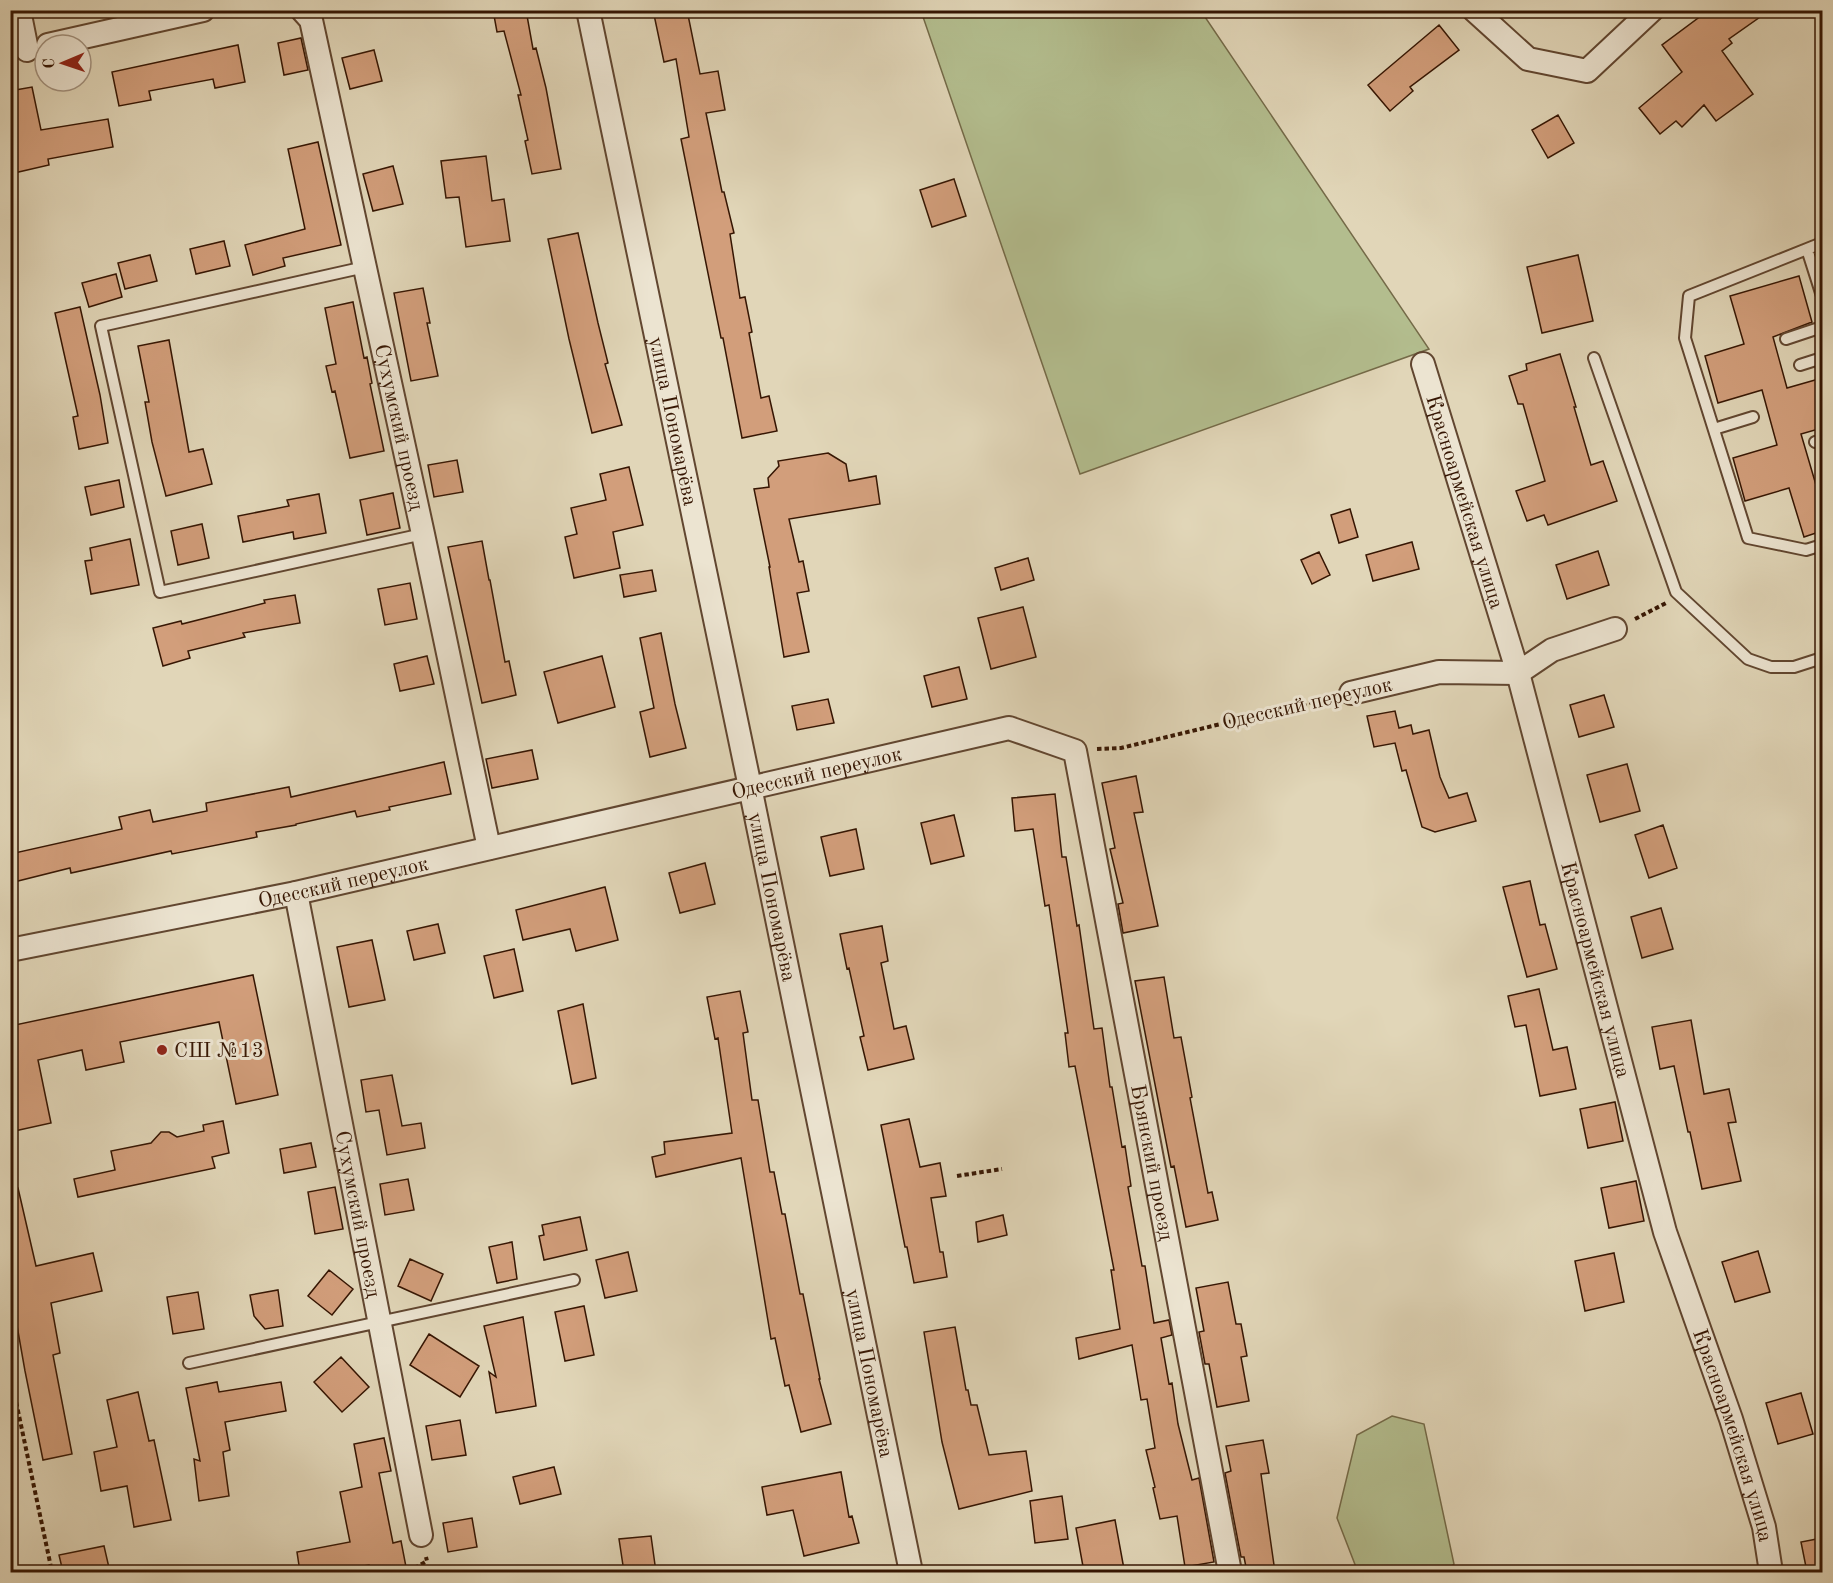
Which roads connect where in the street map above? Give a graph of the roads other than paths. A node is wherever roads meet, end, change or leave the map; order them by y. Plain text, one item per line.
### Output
1 (19, 10) edge
2 (203, 10) edge
3 (302, 10) edge
4 (588, 10) edge
5 (1474, 10) edge
6 (1652, 10) edge
7 (93, 35) edge
8 (33, 48) edge
9 (1822, 243) edge
10 (1808, 249) junction
11 (365, 267) junction
12 (1822, 296) edge
13 (1822, 327) edge
14 (1786, 339) dead end
15 (1594, 358) dead end
16 (1822, 358) edge
17 (1423, 364) dead end
18 (1800, 365) dead end
19 (1753, 417) dead end
20 (1714, 429) junction
21 (423, 534) junction
22 (1822, 545) edge
23 (1615, 628) road end
24 (1822, 658) edge
25 (1518, 673) junction
26 (1351, 693) road end
27 (1075, 751) joint
28 (750, 787) junction
29 (489, 848) junction
30 (296, 893) junction
31 (10, 950) edge
32 (574, 1280) dead end
33 (380, 1322) junction
34 (189, 1363) dead end
35 (421, 1535) dead end
36 (911, 1572) edge
37 (1230, 1572) edge
38 (1771, 1572) edge

1 - 8 street
2 - 7 street
3 - 11 street, Сухумский проезд
4 - 28 street, улица Пономарёва
5 - 6 street
9 - 10 lane
10 - 12 lane
10 - 20 lane
11 - 21 street, Сухумский проезд
11 - 21 lane
13 - 14 lane
15 - 24 lane
16 - 18 lane
17 - 25 street, Красноармейская улица
19 - 20 lane
20 - 22 lane
21 - 29 street, Сухумский проезд
23 - 25 street
25 - 26 street, Одесский переулок
25 - 38 street, Красноармейская улица
27 - 28 street, Одесский переулок
27 - 37 street, Брянский проезд
28 - 29 street, Одесский переулок
28 - 36 street, улица Пономарёва
29 - 30 street, Одесский переулок
30 - 31 street, Одесский переулок
30 - 33 street, Сухумский проезд
32 - 33 lane
33 - 34 lane
33 - 35 street, Сухумский проезд

